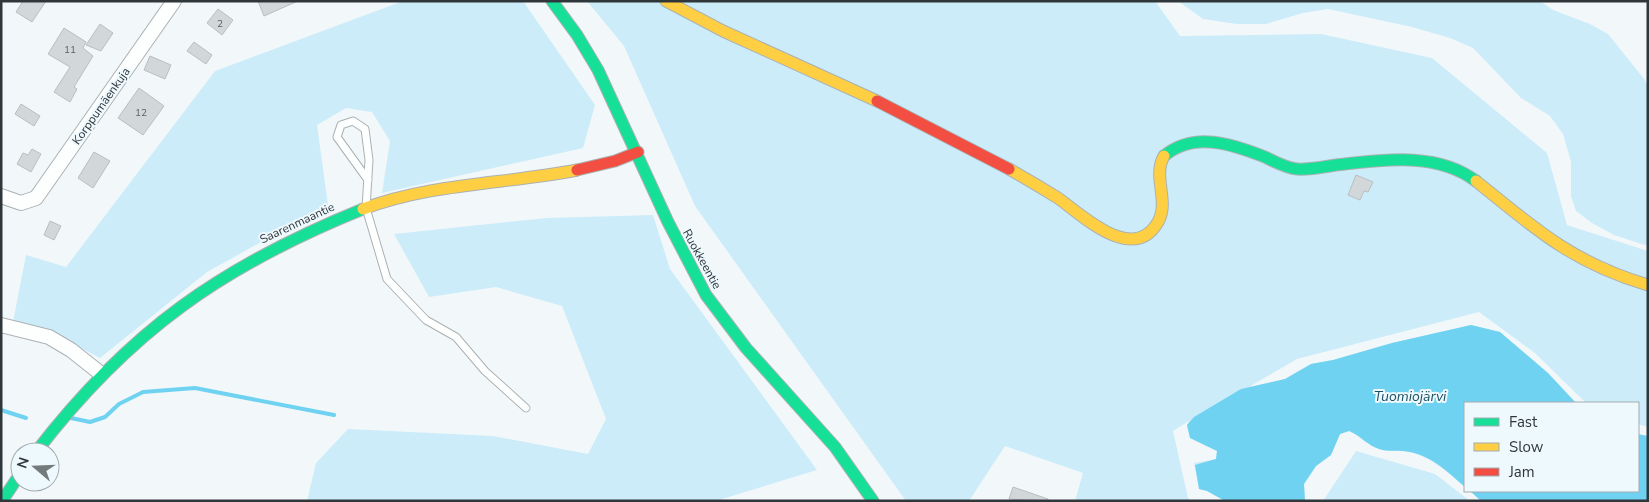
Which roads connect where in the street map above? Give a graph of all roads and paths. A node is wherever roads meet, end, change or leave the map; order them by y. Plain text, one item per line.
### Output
1 (174, 1) edge
2 (552, 1) edge
3 (666, 1) edge
4 (638, 152) junction
5 (368, 180) junction
6 (1, 196) edge
7 (366, 208) junction
8 (1648, 285) edge
9 (1, 325) edge
10 (100, 373) junction
11 (526, 408) dead end
12 (43, 442) edge
13 (10, 489) edge
14 (2, 501) edge
15 (873, 501) edge

1 - 6 street, Korppumäenkuja
2 - 4 street, Ruokkeentie
3 - 8 street
4 - 7 street, Saarenmaantie
4 - 15 street, Ruokkeentie
5 - 5 lane
5 - 7 lane
7 - 10 street, Saarenmaantie
7 - 11 lane
9 - 10 street
10 - 12 street, Saarenmaantie
13 - 14 street

